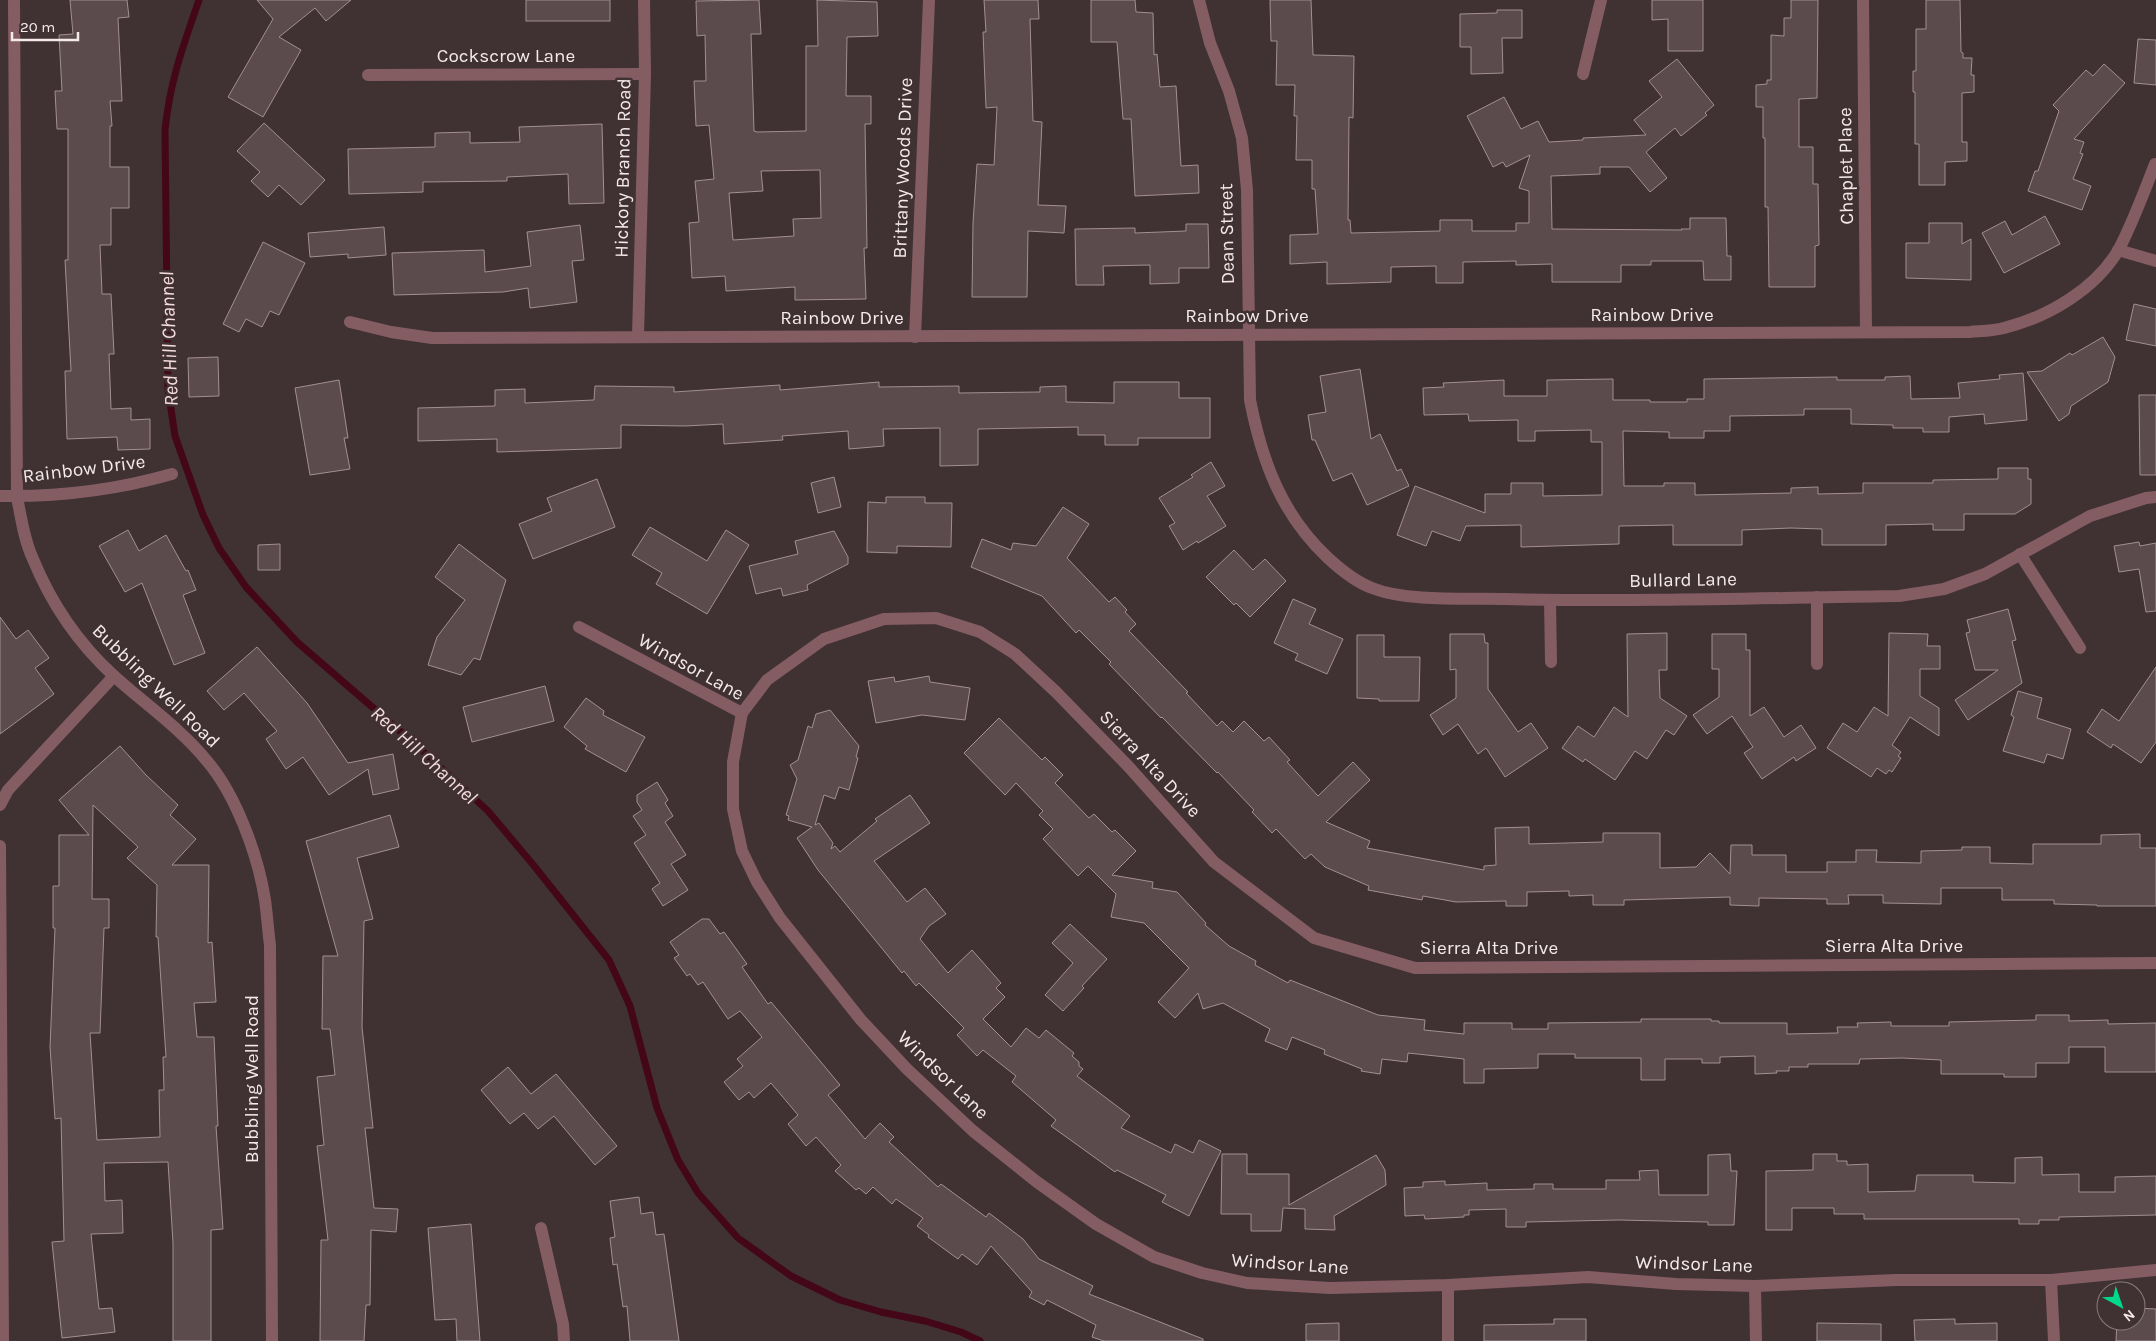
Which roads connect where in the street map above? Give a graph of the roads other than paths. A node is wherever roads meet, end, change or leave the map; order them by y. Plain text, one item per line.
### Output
1 (14, 0) edge
2 (644, 0) edge
3 (928, 0) edge
4 (1199, 0) edge
5 (1601, 0) edge
6 (1863, 0) edge
7 (644, 74) junction
8 (1583, 74) dead end
9 (368, 75) dead end
10 (2156, 164) edge
11 (2118, 250) junction
12 (2156, 261) edge
13 (350, 322) dead end
14 (1866, 332) junction
15 (1248, 335) junction
16 (638, 336) junction
17 (915, 337) junction
18 (172, 474) dead end
19 (0, 496) edge
20 (17, 496) junction
21 (2156, 497) edge
22 (1316, 547) joint
23 (2020, 554) junction
24 (1817, 597) junction
25 (1550, 600) junction
26 (579, 628) dead end
27 (2080, 648) dead end
28 (1552, 662) dead end
29 (1817, 664) dead end
30 (114, 676) junction
31 (742, 713) junction
32 (0, 805) edge
33 (0, 846) edge
34 (2156, 964) edge
35 (541, 1228) dead end
36 (2156, 1270) edge
37 (2051, 1280) junction
38 (1448, 1285) junction
39 (1755, 1286) junction
40 (3, 1341) edge
41 (272, 1341) edge
42 (564, 1341) edge
43 (1448, 1341) edge
44 (1756, 1341) edge
45 (2054, 1341) edge

1 - 20 street, Bubbling Well Road
2 - 7 street, Hickory Branch Road
3 - 17 street, Brittany Woods Drive
4 - 15 street, Dean Street
5 - 8 street
6 - 14 street, Chaplet Place
7 - 9 street, Cockscrow Lane
7 - 16 street, Hickory Branch Road
10 - 11 street, Rainbow Drive
11 - 12 street
11 - 14 street, Rainbow Drive
13 - 16 street, Rainbow Drive
14 - 15 street, Rainbow Drive
15 - 17 street, Rainbow Drive
15 - 22 street, Dean Street
16 - 17 street, Rainbow Drive
18 - 20 street, Rainbow Drive
19 - 20 street, Rainbow Drive
20 - 30 street, Bubbling Well Road
21 - 23 street, Bullard Lane
22 - 25 street, Bullard Lane
23 - 24 street, Bullard Lane
23 - 27 street
24 - 25 street, Bullard Lane
24 - 29 street
25 - 28 street
26 - 31 street, Windsor Lane
30 - 32 street
30 - 41 street, Bubbling Well Road
31 - 34 street, Sierra Alta Drive
31 - 38 street, Windsor Lane
33 - 40 street
35 - 42 street
36 - 37 street, Windsor Lane
37 - 39 street, Windsor Lane
37 - 45 street
38 - 39 street, Windsor Lane
38 - 43 street
39 - 44 street

